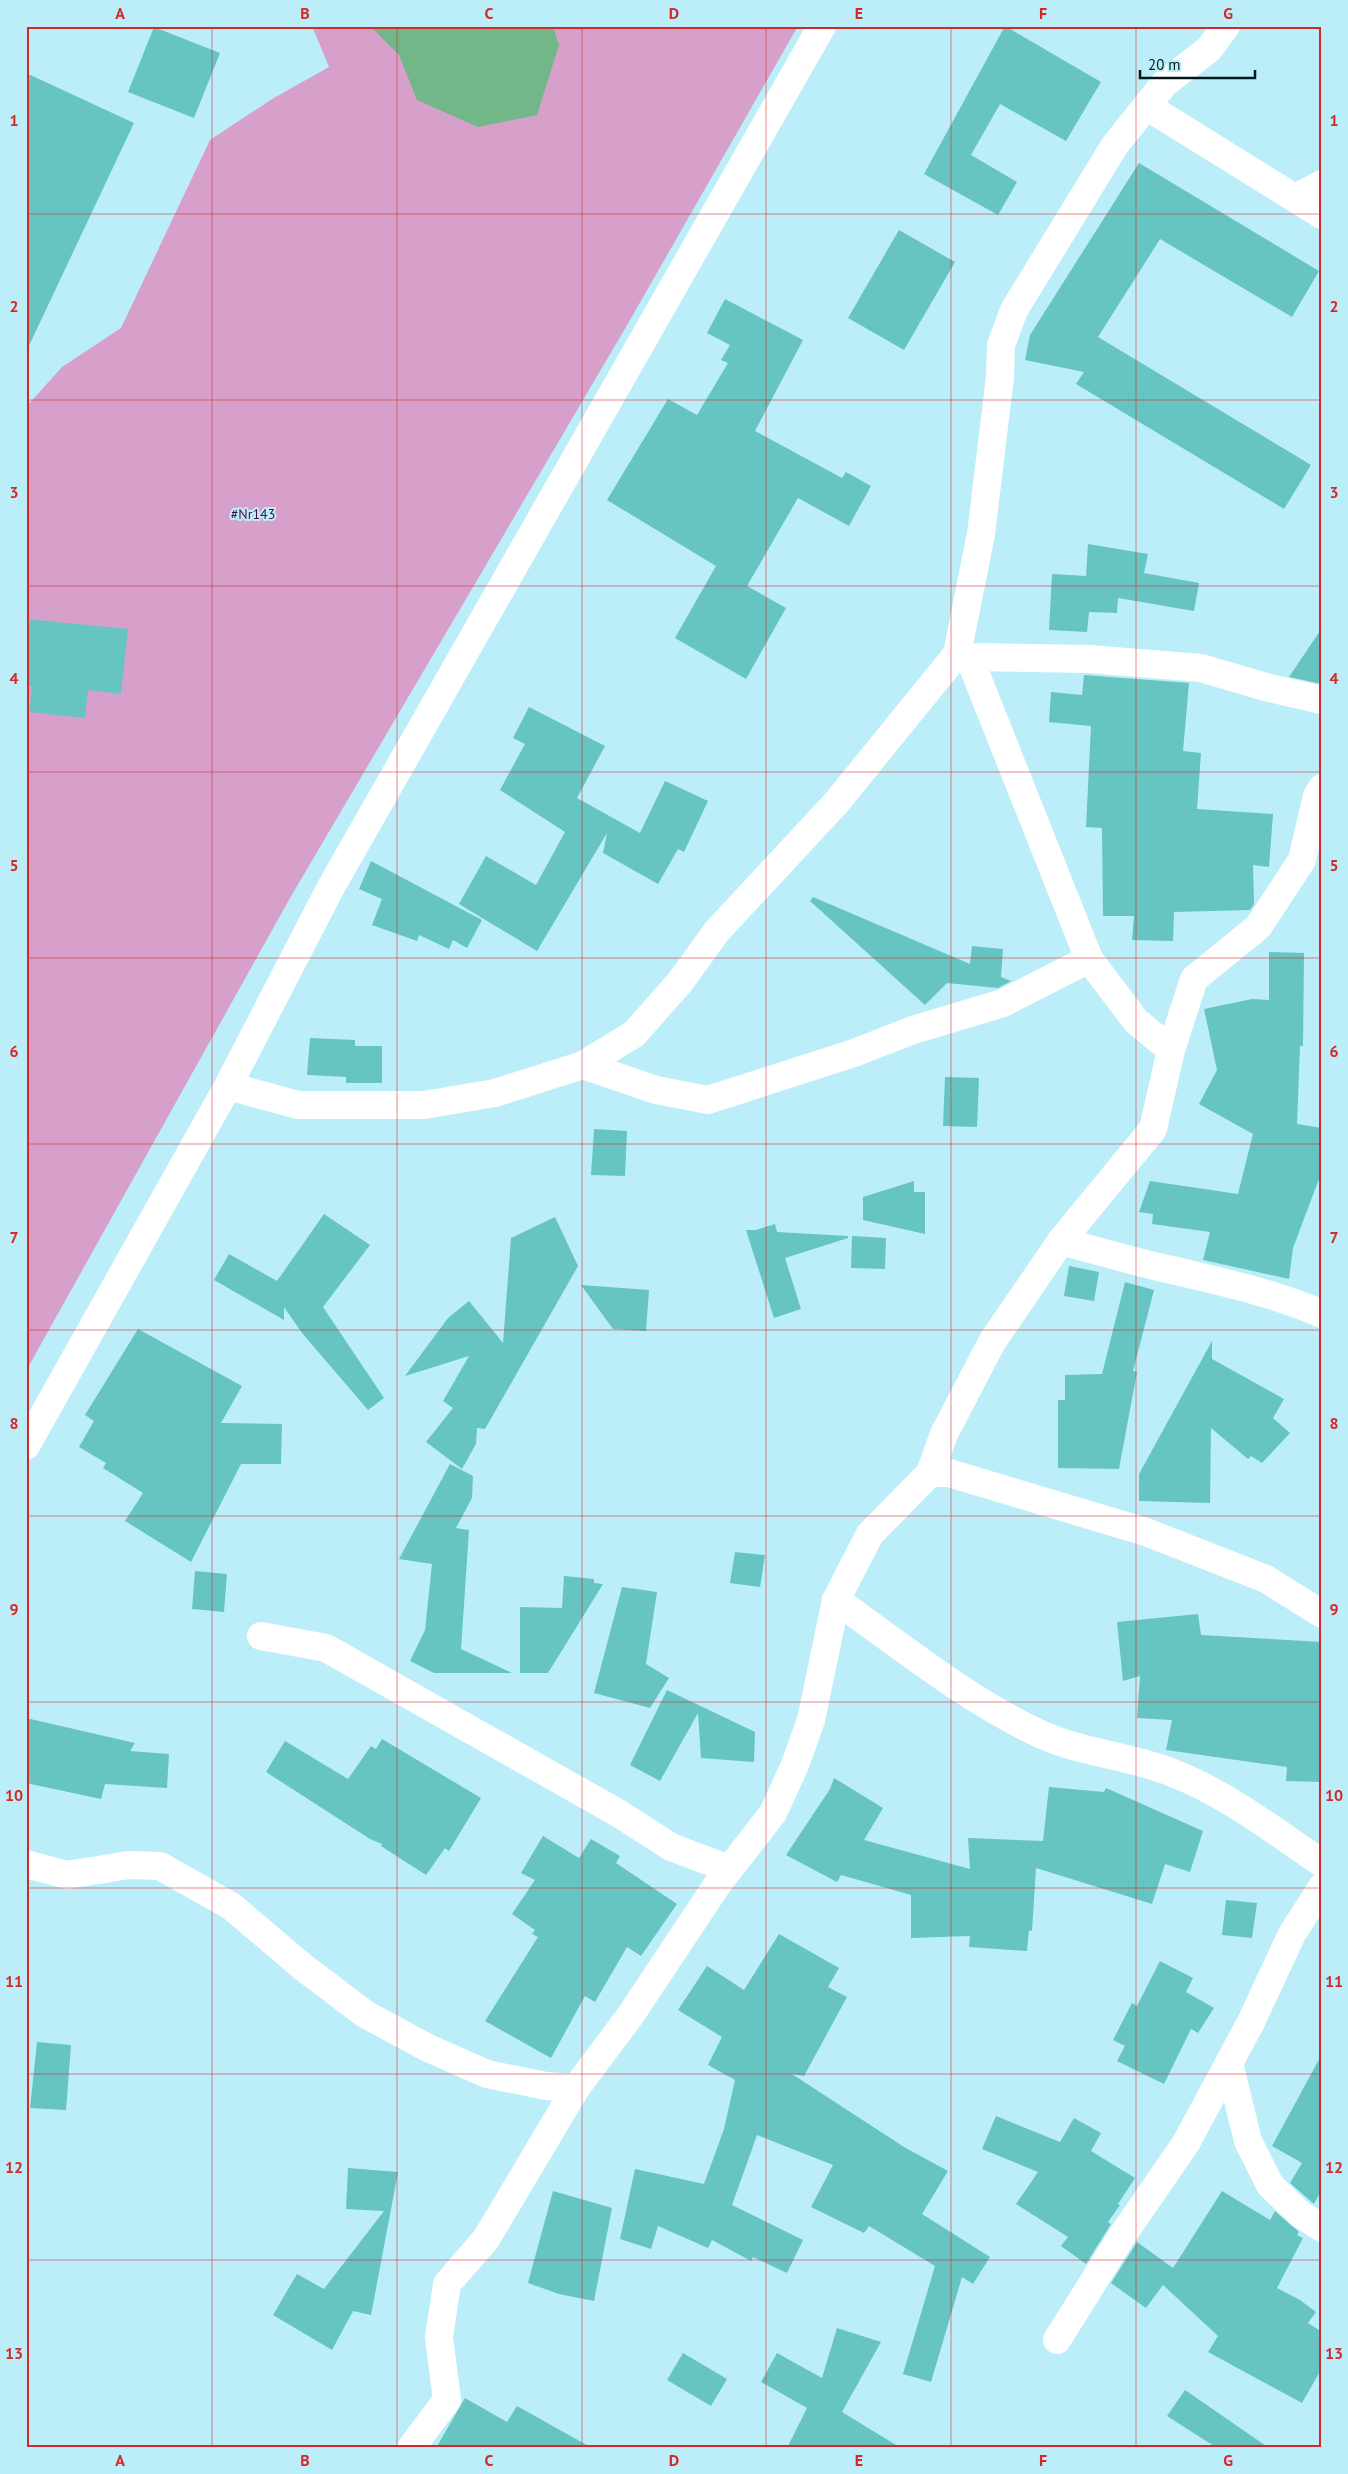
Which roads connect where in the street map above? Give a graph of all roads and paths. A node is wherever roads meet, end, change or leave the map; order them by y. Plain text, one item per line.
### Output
1 (822, 26) edge
2 (1226, 26) edge
3 (1148, 108) junction
4 (1322, 184) edge
5 (1295, 198) junction
6 (1322, 215) edge
7 (963, 655) junction
8 (1322, 700) edge
9 (1322, 788) edge
10 (1089, 959) junction
11 (1171, 1050) junction
12 (583, 1065) junction
13 (228, 1086) junction
14 (1062, 1241) junction
15 (1322, 1314) edge
16 (26, 1446) edge
17 (930, 1473) junction
18 (836, 1600) junction
19 (1322, 1614) edge
20 (261, 1636) dead end
21 (1322, 1863) edge
22 (26, 1864) edge
23 (729, 1869) junction
24 (1322, 1887) edge
25 (1229, 2063) junction
26 (576, 2088) junction
27 (1322, 2228) edge
28 (1057, 2340) dead end
29 (411, 2448) edge

1 - 13 street
2 - 3 street
3 - 5 street
3 - 7 street
4 - 5 street
5 - 6 street
7 - 8 street
7 - 10 street
7 - 12 street
9 - 11 street
10 - 11 street
10 - 12 street
11 - 14 street
12 - 13 street
13 - 16 street
14 - 15 street
14 - 17 street
17 - 18 street
17 - 19 street
18 - 21 street
18 - 23 street
20 - 23 street
22 - 26 street
23 - 26 street
24 - 25 street
25 - 27 street
25 - 28 street
26 - 29 street

